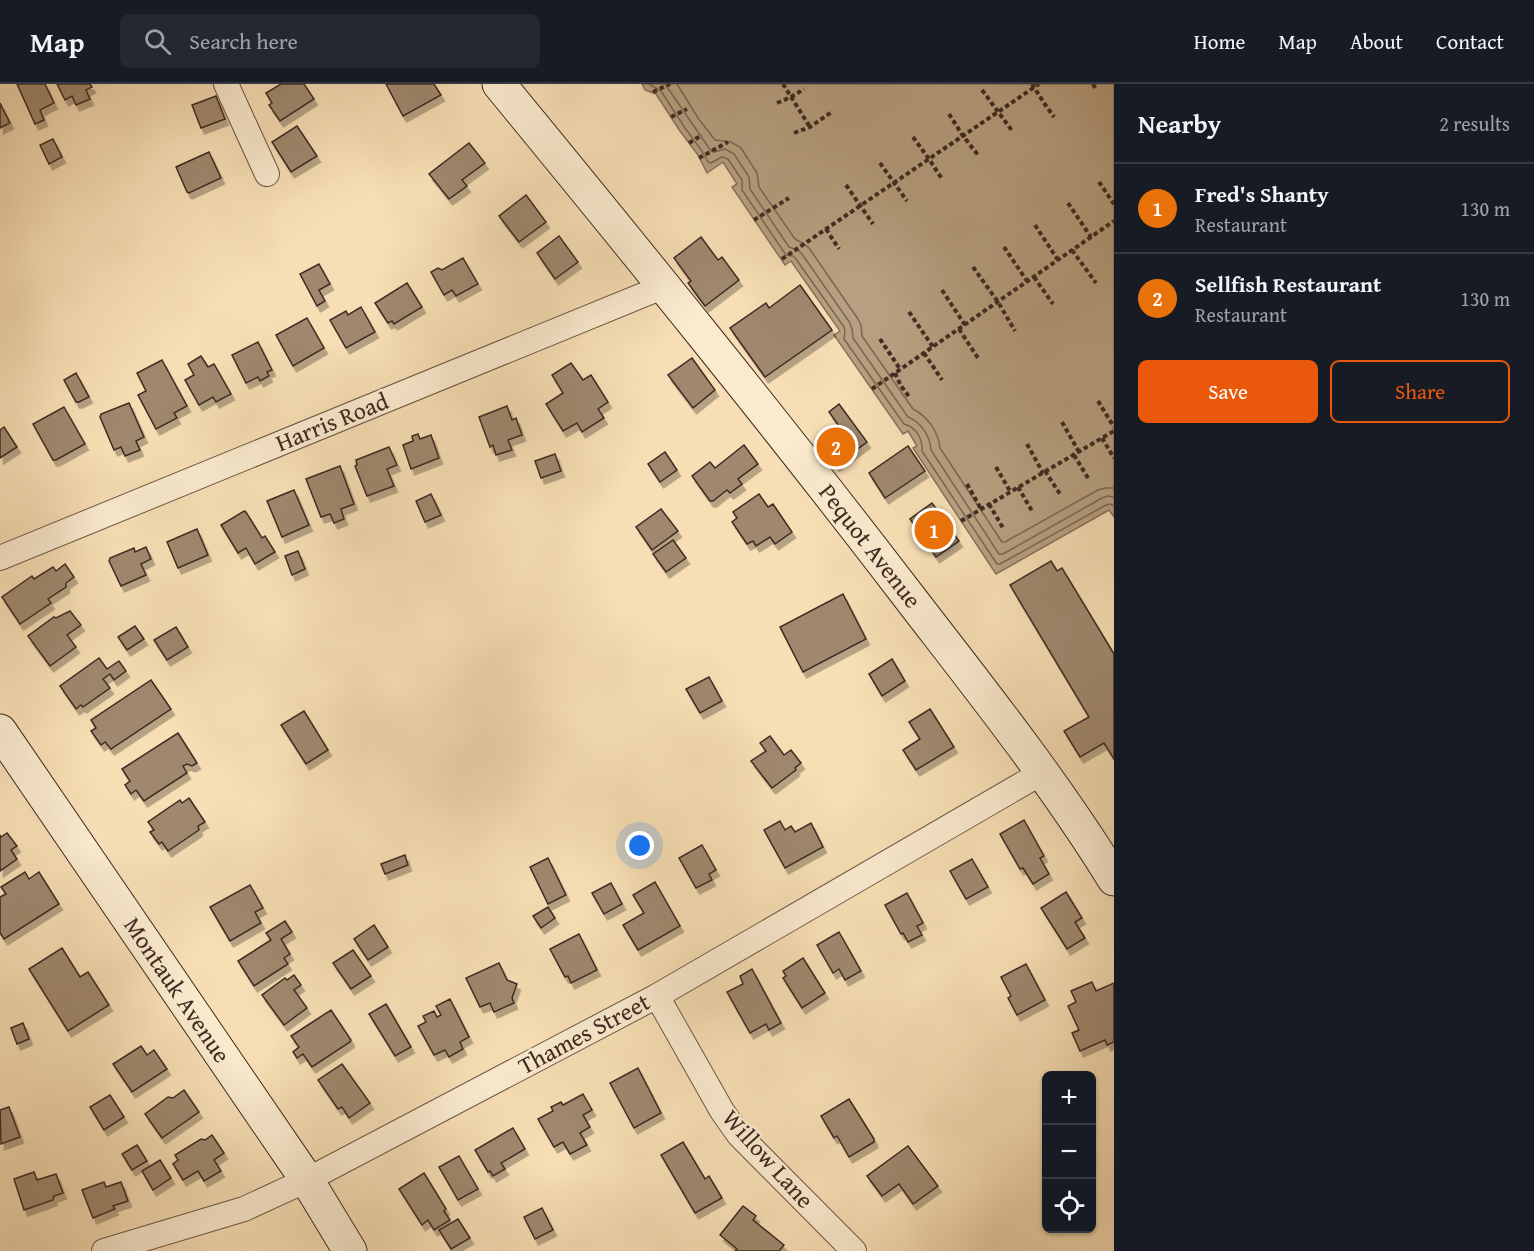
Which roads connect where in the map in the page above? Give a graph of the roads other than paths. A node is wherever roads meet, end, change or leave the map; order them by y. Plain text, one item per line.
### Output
1 (226, 84) edge
2 (499, 84) edge
3 (267, 174) dead end
4 (665, 286) junction
5 (0, 558) edge
6 (0, 730) edge
7 (1043, 772) junction
8 (1114, 879) edge
9 (657, 996) junction
10 (307, 1180) junction
11 (104, 1251) edge
12 (350, 1251) edge
13 (854, 1251) edge

1 - 3 street
2 - 4 street, Pequot Avenue
4 - 5 street, Harris Road
4 - 7 street, Pequot Avenue
6 - 10 street, Montauk Avenue
7 - 8 street, Pequot Avenue
7 - 9 street, Thames Street
9 - 10 street, Thames Street
9 - 13 street, Willow Lane
10 - 11 street, Thames Street
10 - 12 street, Montauk Avenue

